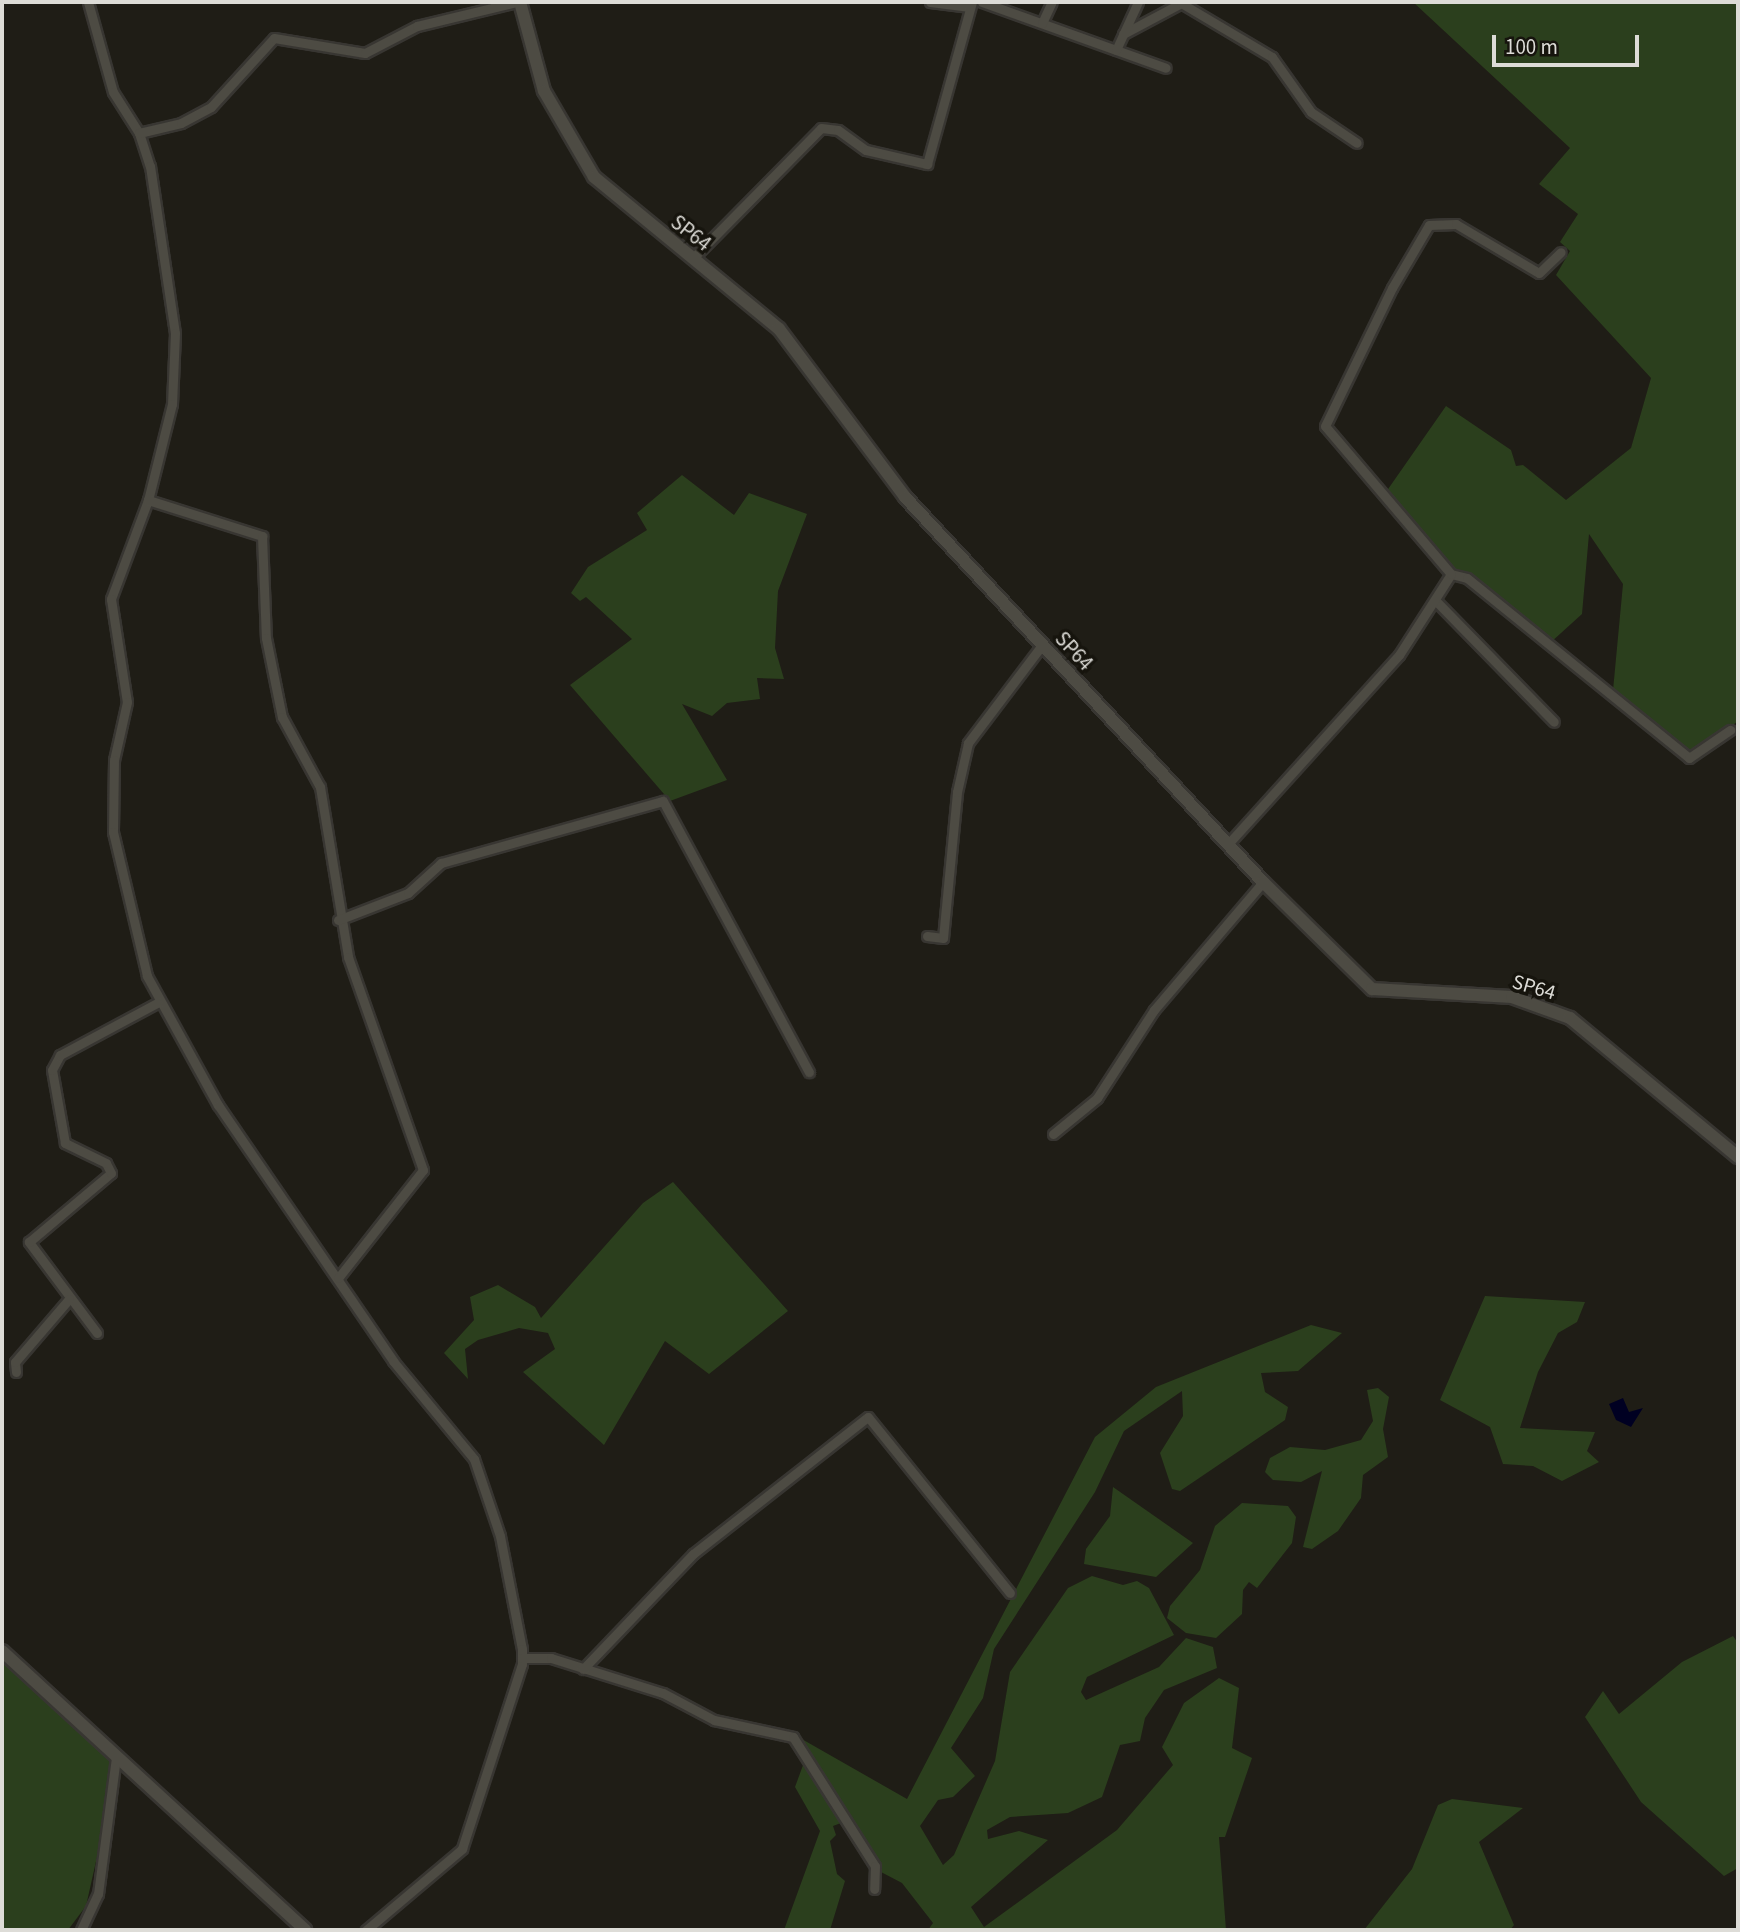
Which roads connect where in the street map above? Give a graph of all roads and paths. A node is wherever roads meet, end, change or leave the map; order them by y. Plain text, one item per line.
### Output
1 (88, 2) edge
2 (518, 2) edge
3 (930, 2) edge
4 (982, 2) edge
5 (1052, 2) edge
6 (1138, 2) edge
7 (971, 4) edge
8 (1042, 23) junction
9 (1123, 34) junction
10 (1116, 50) junction
11 (1166, 68) dead end
12 (139, 133) junction
13 (1357, 143) dead end
14 (1561, 252) dead end
15 (693, 258) junction
16 (148, 500) junction
17 (1451, 574) junction
18 (1435, 600) junction
19 (1042, 645) junction
20 (1554, 722) dead end
21 (1730, 730) dead end
22 (1229, 843) junction
23 (1263, 882) junction
24 (338, 920) junction
25 (927, 936) dead end
26 (157, 1003) junction
27 (809, 1072) dead end
28 (1053, 1134) dead end
29 (1738, 1157) edge
30 (338, 1278) junction
31 (69, 1299) junction
32 (97, 1333) dead end
33 (16, 1372) dead end
34 (1010, 1593) dead end
35 (2, 1651) edge
36 (522, 1658) junction
37 (583, 1669) junction
38 (116, 1757) junction
39 (874, 1889) dead end
40 (81, 1930) edge
41 (305, 1930) edge
42 (366, 1930) edge

1 - 12 street
2 - 12 street
2 - 15 street, SP64 / SP64
3 - 7 street
4 - 8 street
5 - 8 street
6 - 9 street
7 - 15 street
8 - 10 street
9 - 10 street
9 - 13 street
10 - 11 street
12 - 16 street
14 - 17 street
15 - 19 street, SP64 / SP64
16 - 24 street
16 - 26 street
17 - 18 street
17 - 21 street
18 - 20 street
18 - 22 street
19 - 22 street, SP64 / SP64
19 - 25 street
22 - 23 street, SP64 / SP64
23 - 28 street
23 - 29 street, SP64 / SP64
24 - 27 street
24 - 30 street
26 - 30 street
26 - 31 street
30 - 36 street
31 - 32 street
31 - 33 street
34 - 37 street
35 - 38 street
36 - 37 street
36 - 42 street
37 - 39 street
38 - 40 street
38 - 41 street

